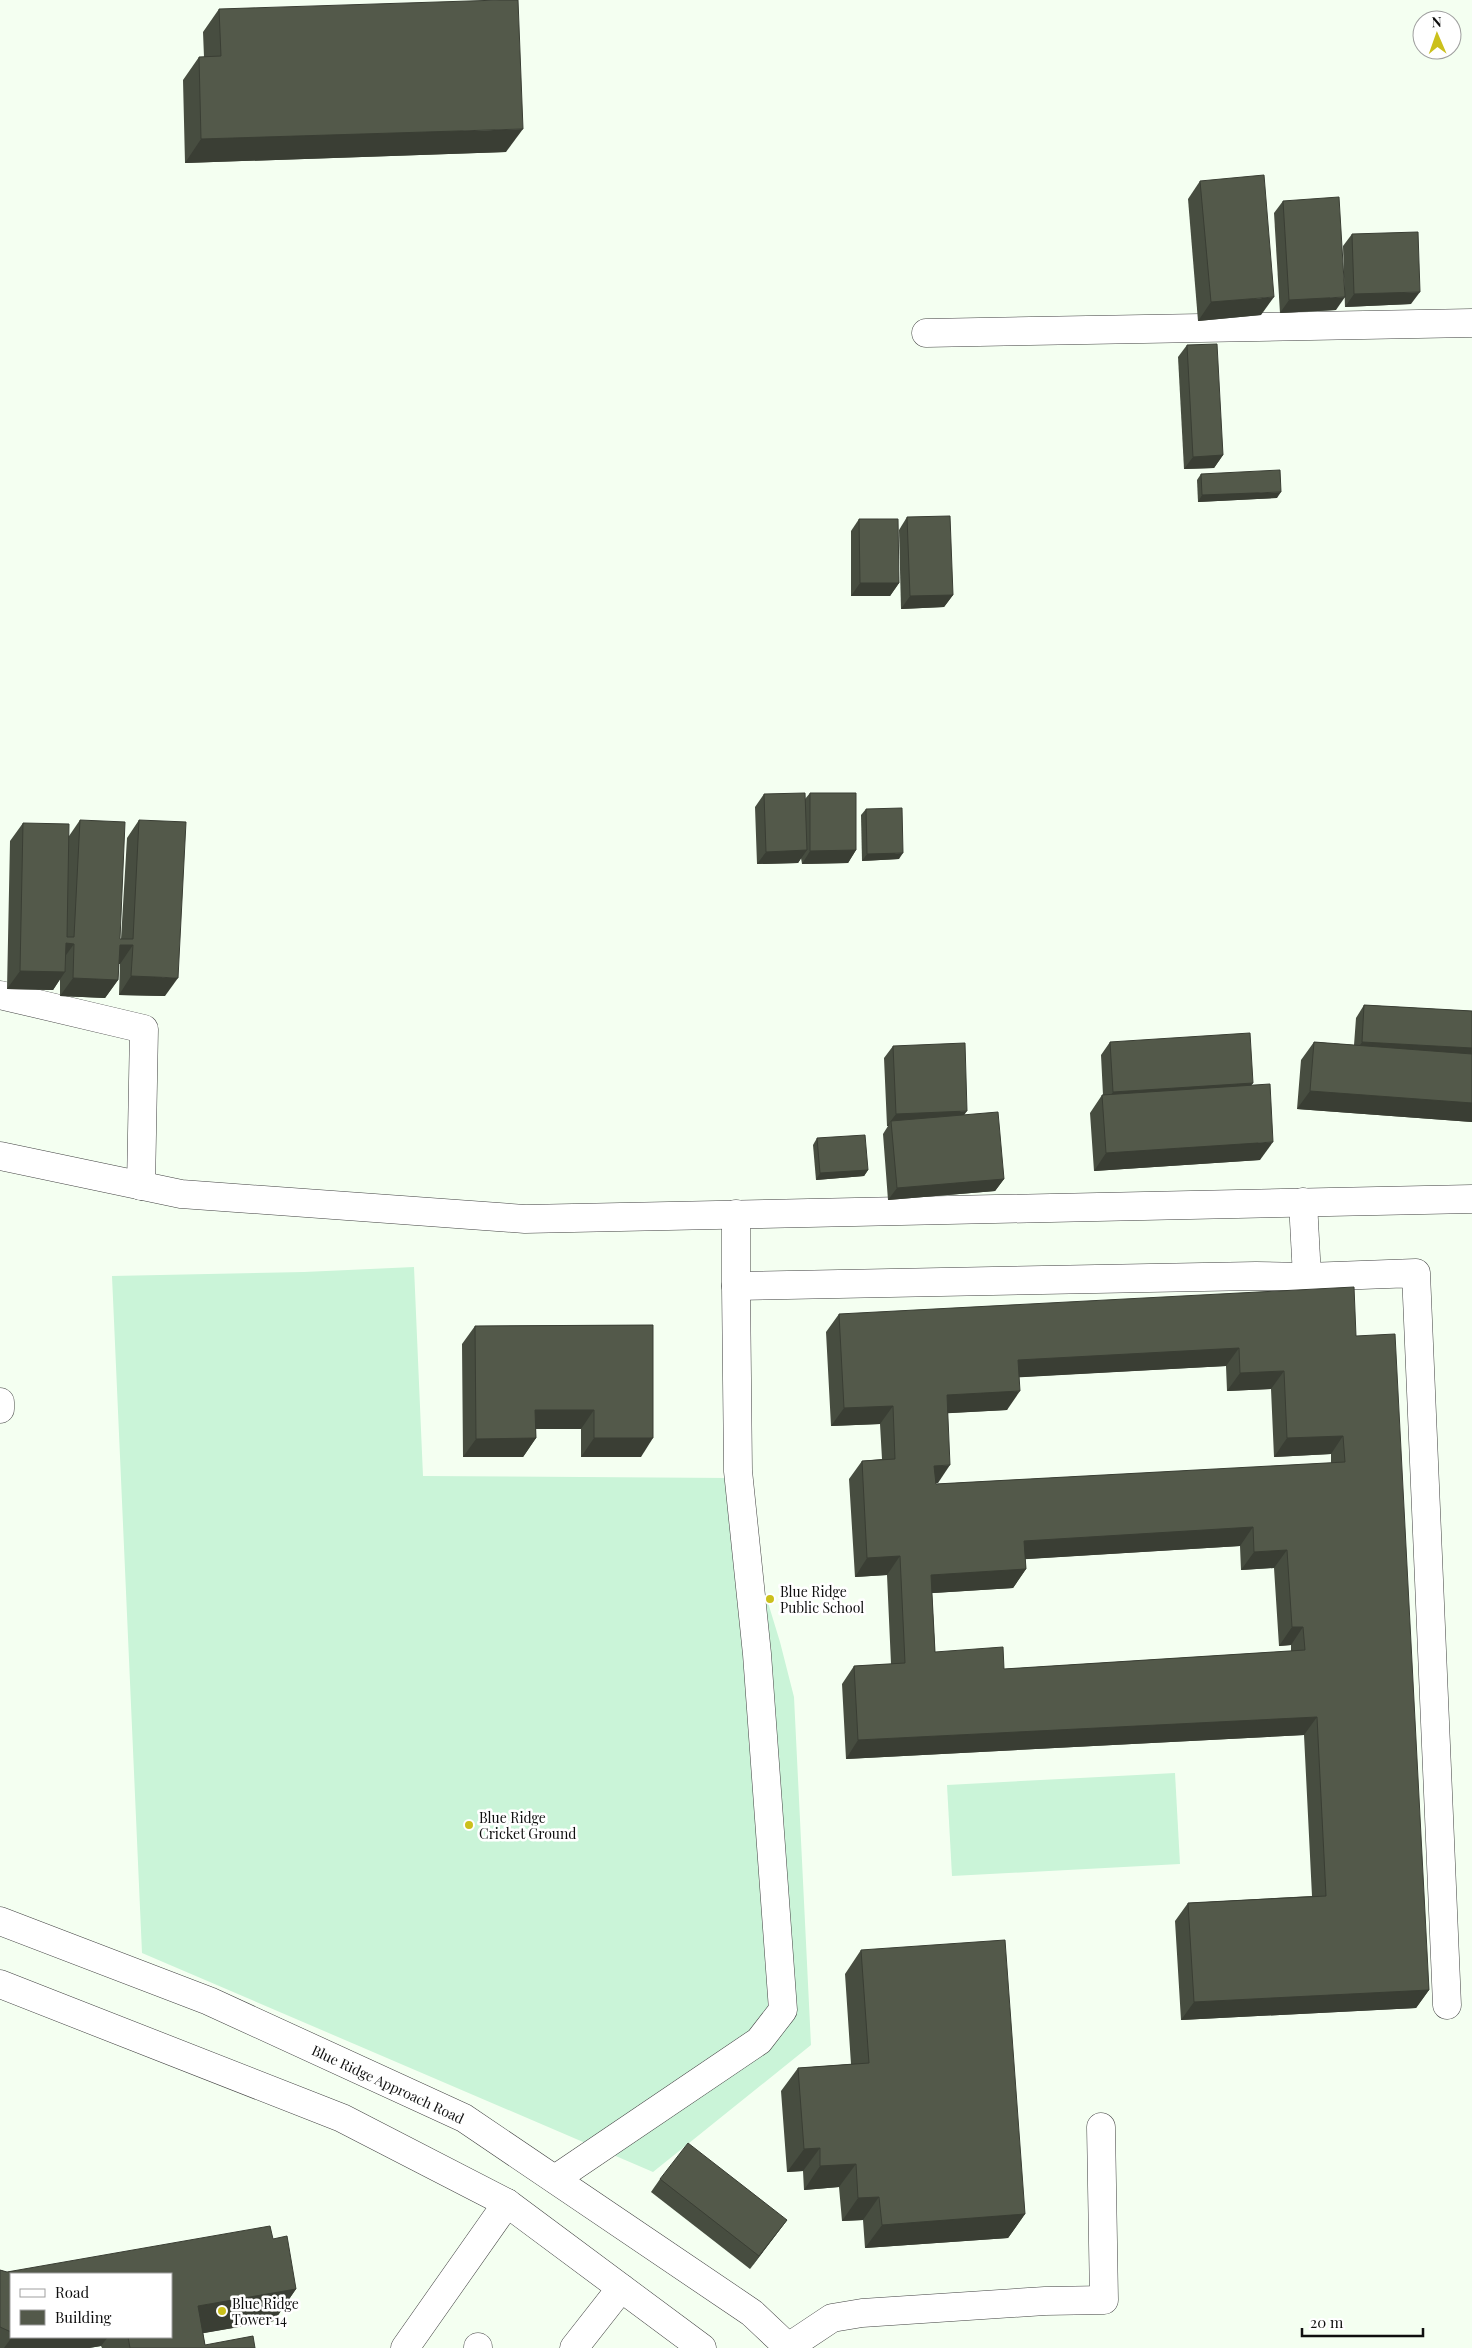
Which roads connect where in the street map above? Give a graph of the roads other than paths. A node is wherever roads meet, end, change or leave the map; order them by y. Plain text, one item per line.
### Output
1 (1472, 323) edge
2 (926, 333) dead end
3 (0, 995) edge
4 (0, 1156) edge
5 (141, 1186) junction
6 (1472, 1199) edge
7 (1303, 1202) junction
8 (736, 1214) junction
9 (1307, 1277) junction
10 (736, 1286) junction
11 (0, 1402) edge
12 (0, 1409) edge
13 (0, 1921) edge
14 (0, 1984) edge
15 (1447, 2005) dead end
16 (1101, 2127) dead end
17 (554, 2179) junction
18 (507, 2203) junction
19 (621, 2288) junction
20 (405, 2348) edge
21 (574, 2348) edge
22 (702, 2348) edge
23 (788, 2348) edge

1 - 2 street
3 - 5 street
4 - 5 street
5 - 8 street
6 - 7 street
7 - 8 street
7 - 9 street
8 - 10 street
9 - 10 street
9 - 15 street
10 - 17 street
11 - 12 street
13 - 17 street, Blue Ridge Approach Road
14 - 18 street
16 - 23 street
17 - 23 street, Blue Ridge Approach Road
18 - 19 street
18 - 20 street
19 - 21 street
19 - 22 street

